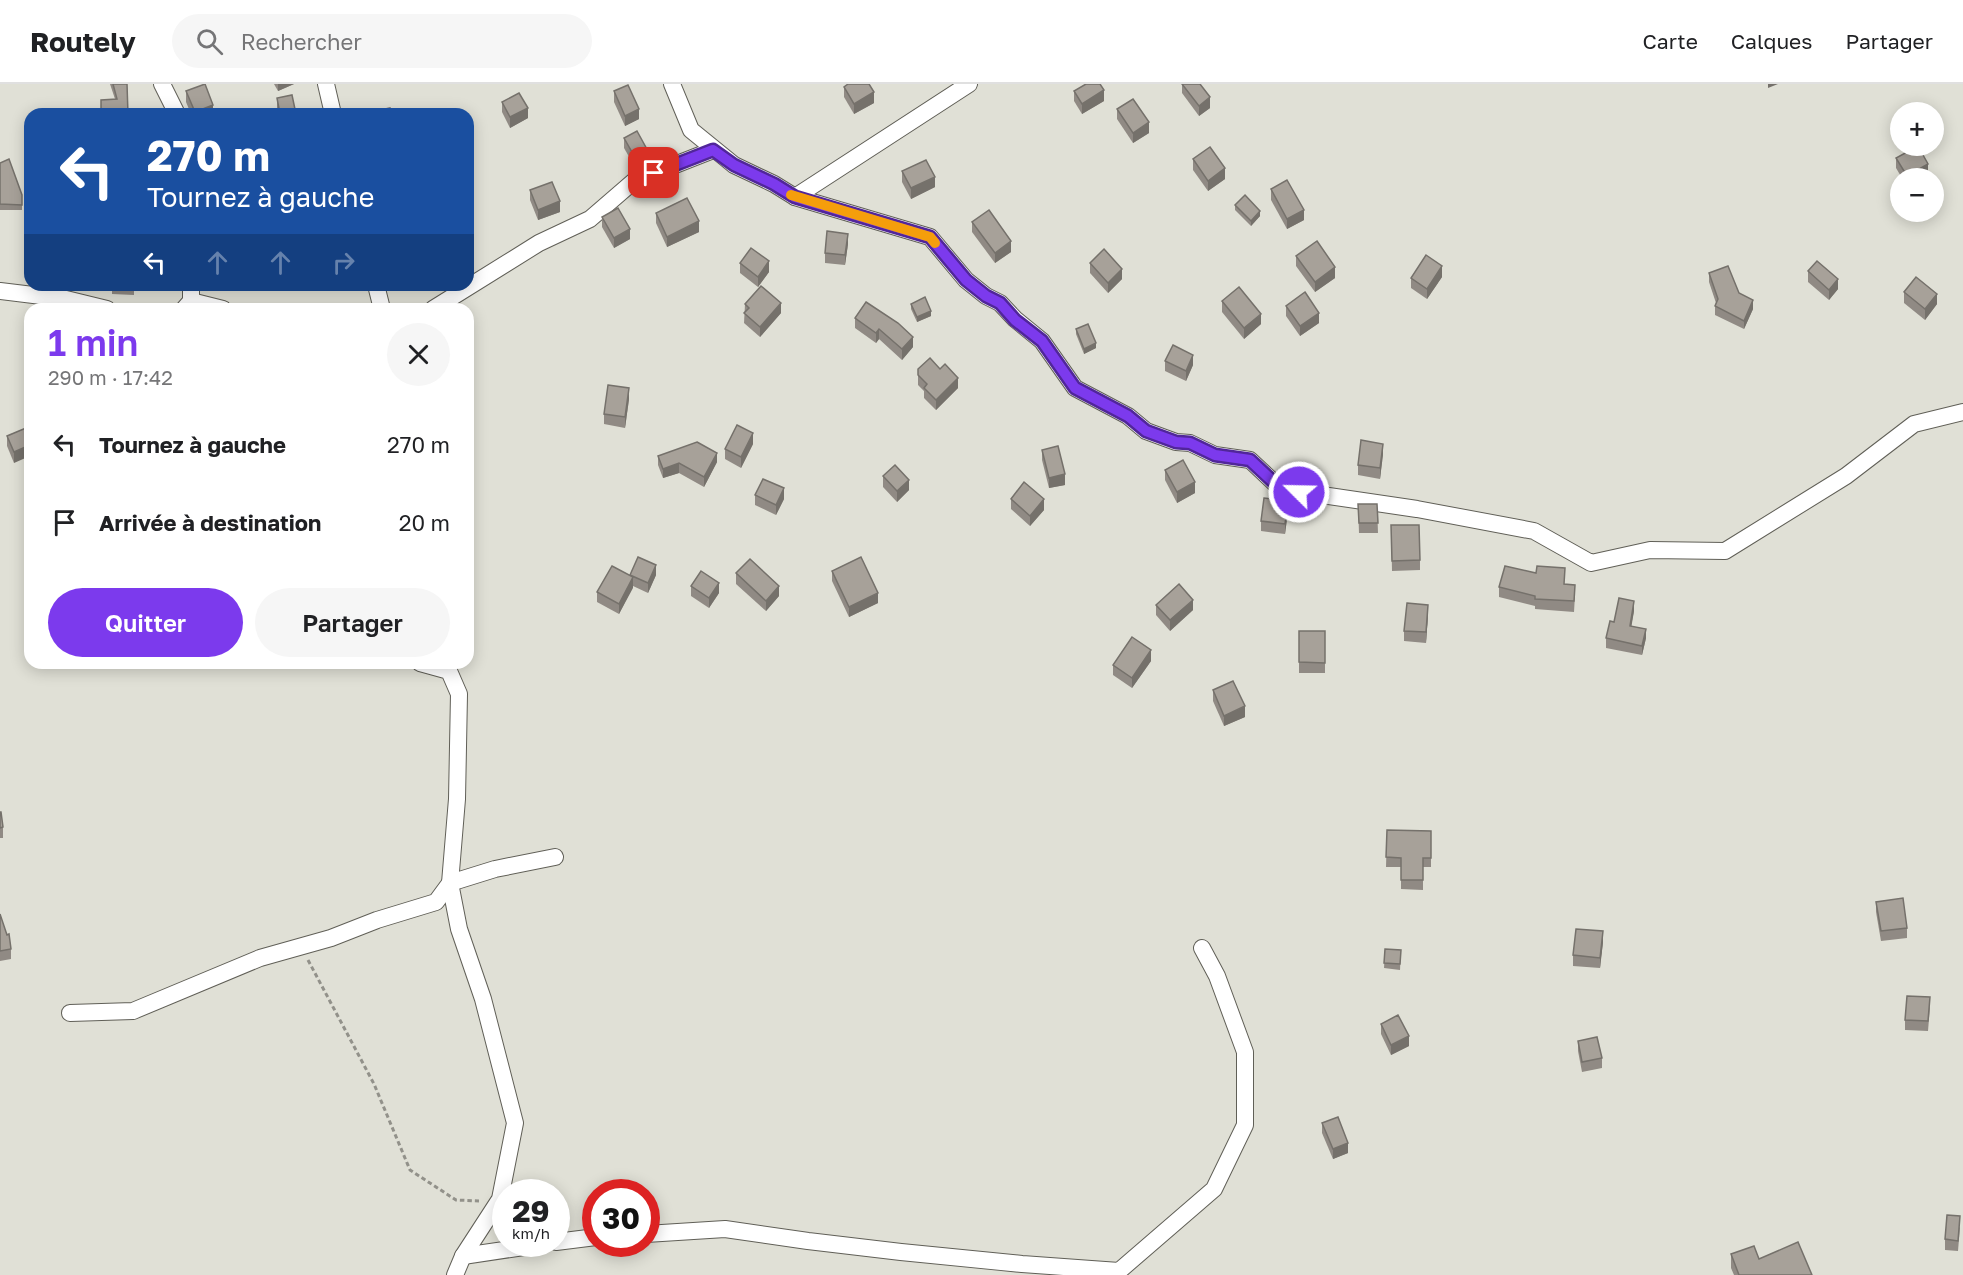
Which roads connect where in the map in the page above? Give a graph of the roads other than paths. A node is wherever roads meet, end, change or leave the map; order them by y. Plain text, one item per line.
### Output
1 (162, 84) edge
2 (326, 84) edge
3 (672, 84) edge
4 (969, 84) edge
5 (174, 108) edge
6 (332, 108) edge
7 (713, 150) junction
8 (795, 197) junction
9 (474, 283) edge
10 (0, 291) edge
11 (462, 291) edge
12 (189, 298) edge
13 (82, 303) edge
14 (204, 303) edge
15 (443, 303) edge
16 (1963, 412) edge
17 (442, 669) edge
18 (555, 857) dead end
19 (450, 883) junction
20 (1202, 948) dead end
21 (69, 1013) dead end
22 (660, 1233) edge
23 (492, 1252) edge
24 (463, 1256) junction
25 (455, 1275) edge

1 - 5 street
2 - 6 street
3 - 7 street
4 - 8 street
7 - 8 street
7 - 9 street
8 - 16 street
10 - 13 street
11 - 15 street
12 - 14 street
17 - 19 street
18 - 19 street
19 - 21 street
19 - 24 street
20 - 22 street
23 - 24 street
24 - 25 street

